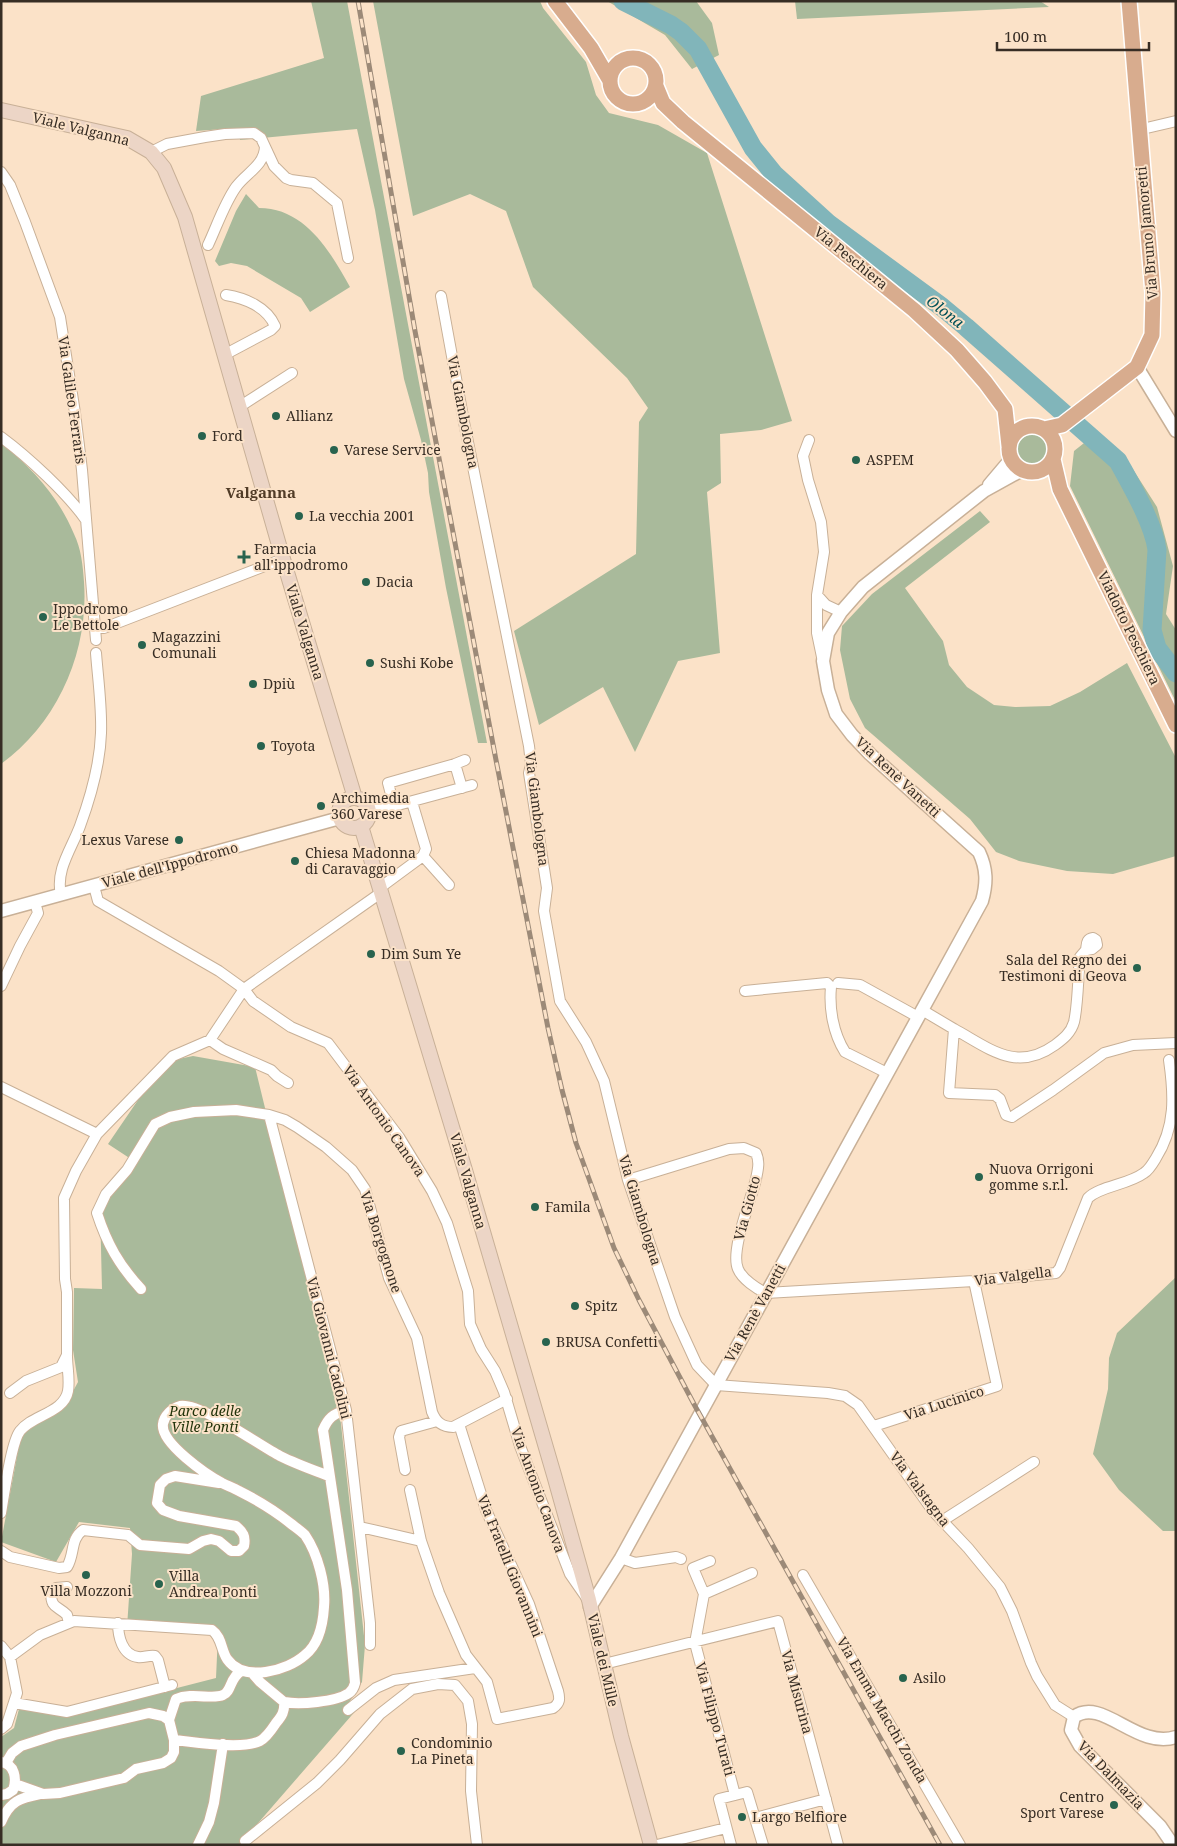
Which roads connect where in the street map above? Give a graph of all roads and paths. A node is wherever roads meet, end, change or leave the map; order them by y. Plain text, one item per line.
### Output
1 (555, 1) edge
2 (1129, 1) edge
3 (591, 48) junction
4 (624, 59) junction
5 (609, 79) junction
6 (656, 86) junction
7 (632, 105) junction
8 (1, 110) edge
9 (1176, 121) edge
10 (683, 122) junction
11 (1138, 130) junction
12 (266, 146) junction
13 (150, 152) junction
14 (1, 172) edge
15 (208, 245) dead end
16 (348, 258) dead end
17 (226, 295) dead end
18 (441, 296) dead end
19 (224, 355) junction
20 (1137, 367) junction
21 (292, 373) dead end
22 (239, 407) junction
23 (1006, 409) junction
24 (1176, 431) edge
25 (1044, 432) junction
26 (1, 437) edge
27 (809, 440) dead end
28 (1010, 453) junction
29 (1054, 458) junction
30 (1024, 471) junction
31 (83, 486) junction
32 (1060, 488) junction
33 (984, 491) junction
34 (62, 492) junction
35 (87, 522) junction
36 (283, 559) junction
37 (817, 595) junction
38 (841, 612) junction
39 (95, 628) junction
40 (96, 640) dead end
41 (96, 653) dead end
42 (823, 660) junction
43 (1176, 725) edge
44 (465, 760) dead end
45 (455, 764) junction
46 (360, 800) junction
47 (394, 802) junction
48 (412, 802) junction
49 (340, 818) junction
50 (365, 822) junction
51 (423, 856) junction
52 (450, 885) dead end
53 (94, 886) junction
54 (381, 890) junction
55 (61, 894) junction
56 (35, 902) junction
57 (1, 911) edge
58 (1086, 950) dead end
59 (838, 983) dead end
60 (1, 986) edge
61 (244, 989) junction
62 (745, 991) dead end
63 (920, 1014) junction
64 (954, 1029) junction
65 (210, 1040) junction
66 (1176, 1043) edge
67 (1169, 1060) dead end
68 (887, 1073) junction
69 (288, 1082) dead end
70 (1, 1087) edge
71 (264, 1114) junction
72 (97, 1134) junction
73 (628, 1180) junction
74 (974, 1280) junction
75 (141, 1289) dead end
76 (766, 1293) junction
77 (67, 1355) junction
78 (716, 1385) junction
79 (10, 1393) dead end
80 (507, 1398) junction
81 (346, 1410) junction
82 (437, 1422) junction
83 (459, 1424) junction
84 (874, 1426) junction
85 (1034, 1462) dead end
86 (405, 1470) dead end
87 (554, 1475) joint
88 (330, 1476) junction
89 (223, 1484) junction
90 (410, 1490) dead end
91 (1, 1513) edge
92 (942, 1520) junction
93 (360, 1527) junction
94 (421, 1541) junction
95 (1, 1551) edge
96 (622, 1558) junction
97 (681, 1558) dead end
98 (710, 1561) dead end
99 (752, 1573) dead end
100 (803, 1575) dead end
101 (67, 1588) dead end
102 (704, 1594) junction
103 (589, 1604) junction
104 (118, 1623) junction
105 (66, 1624) junction
106 (695, 1643) junction
107 (1, 1646) edge
108 (370, 1646) dead end
109 (10, 1657) junction
110 (604, 1664) junction
111 (475, 1668) junction
112 (241, 1671) junction
113 (253, 1674) junction
114 (284, 1702) junction
115 (14, 1703) junction
116 (348, 1710) dead end
117 (1074, 1717) junction
118 (169, 1720) junction
119 (1, 1729) edge
120 (1176, 1737) edge
121 (174, 1740) junction
122 (223, 1744) junction
123 (4, 1762) edge
124 (15, 1784) junction
125 (43, 1794) junction
126 (1, 1795) edge
127 (735, 1795) junction
128 (826, 1799) junction
129 (755, 1818) junction
130 (1, 1822) edge
131 (726, 1828) junction
132 (245, 1840) dead end
133 (198, 1845) edge
134 (477, 1845) edge
135 (651, 1845) edge
136 (657, 1845) edge
137 (731, 1845) edge
138 (763, 1845) edge
139 (838, 1845) edge
140 (960, 1845) edge
141 (1173, 1845) edge

1 - 3 main road, Via Peschiera
2 - 11 main road, Via Bruno Jamoretti
3 - 4 main road, Via Peschiera
3 - 5 main road, Via Peschiera
4 - 5 main road
4 - 6 main road, Via Peschiera
5 - 7 main road, Via Peschiera
6 - 7 main road
6 - 10 main road, Via Peschiera
7 - 10 main road, Via Peschiera
8 - 13 main road, Viale Valganna
9 - 11 street
10 - 23 main road, Via Peschiera
11 - 20 main road, Via Bruno Jamoretti
12 - 13 street
12 - 15 street
12 - 16 street
13 - 19 main road, Viale Valganna
14 - 31 street, Via Galileo Ferraris
17 - 19 street
18 - 73 street, Via Giambologna
19 - 22 main road, Viale Valganna
20 - 24 street
20 - 25 main road, Via Bruno Jamoretti
21 - 22 street
22 - 36 main road, Viale Valganna
23 - 25 main road, Via Peschiera
23 - 28 main road
25 - 28 main road
25 - 29 main road
26 - 34 street
27 - 37 street
28 - 30 main road
28 - 33 street, Via Renè Vanetti
29 - 30 main road
29 - 32 main road
30 - 32 main road
30 - 33 street, Via Renè Vanetti
31 - 34 street
31 - 35 street, Via Galileo Ferraris
32 - 43 main road, Viadotto Peschiera
33 - 38 street, Via Renè Vanetti
34 - 35 street
35 - 39 street, Via Galileo Ferraris
36 - 39 street
36 - 46 main road, Viale Valganna
37 - 38 street
37 - 42 street
38 - 42 street, Via Renè Vanetti
39 - 40 street, Via Galileo Ferraris
41 - 55 street
42 - 63 street, Via Renè Vanetti
44 - 45 street
45 - 47 street
45 - 48 street
46 - 47 street
46 - 49 main road
46 - 50 main road
47 - 48 street
47 - 50 street
48 - 51 street
49 - 50 main road
49 - 53 street, Viale dell'Ippodromo
50 - 54 main road, Viale Valganna
51 - 52 street
51 - 54 street
53 - 55 street, Viale dell'Ippodromo
53 - 61 street, Via Antonio Canova
54 - 61 street
54 - 87 main road, Viale Valganna
55 - 56 street, Viale dell'Ippodromo
56 - 57 street, Viale dell'Ippodromo
56 - 60 street
58 - 64 street
59 - 63 street
61 - 65 street
61 - 80 street, Via Antonio Canova
62 - 68 street
63 - 64 street
63 - 68 street, Via Renè Vanetti
64 - 66 street
65 - 69 street
65 - 72 street
67 - 74 street, Via Valgella
68 - 76 street, Via Renè Vanetti
70 - 72 street
71 - 75 street, Via Borgognone
71 - 81 street, Via Giovanni Cadolini
71 - 82 street, Via Borgognone
72 - 77 street
73 - 76 street, Via Giotto
73 - 78 street, Via Giambologna
74 - 76 street, Via Valgella
74 - 84 street, Via Lucinico
76 - 78 street, Via Renè Vanetti
77 - 79 street
77 - 91 street
78 - 84 street, Via Valstagna
78 - 96 street, Via Renè Vanetti
80 - 83 street
80 - 103 street, Via Antonio Canova
81 - 88 street
81 - 93 street, Via Giovanni Cadolini
82 - 83 street
82 - 86 street
83 - 111 street, Via Fratelli Giovannini
84 - 92 street, Via Valstagna
85 - 92 street
87 - 103 main road, Viale dei Mille
88 - 89 street
88 - 114 street
89 - 95 street
89 - 113 street
90 - 94 street
92 - 117 street, Via Valstagna
93 - 94 street
93 - 108 street, Via Giovanni Cadolini
94 - 111 street
96 - 97 street
96 - 103 street, Via Renè Vanetti
98 - 102 street
99 - 102 street
100 - 140 street, Via Emma Macchi Zonda
101 - 105 street
102 - 106 street
103 - 110 main road, Viale dei Mille
104 - 105 street
104 - 112 street
104 - 115 street
105 - 109 street
106 - 110 street, Via Misurina
106 - 127 street, Via Filippo Turati
106 - 128 street, Via Misurina
107 - 109 street
109 - 115 street
110 - 135 main road, Viale dei Mille
111 - 116 street
112 - 113 street
112 - 118 street
113 - 114 street
114 - 122 street
115 - 119 street
117 - 120 street
117 - 141 street, Via Dalmazia
118 - 121 street
118 - 123 street
121 - 122 street
121 - 125 street
122 - 133 street
123 - 124 street
124 - 125 street
124 - 126 street
125 - 130 street
127 - 129 street
127 - 131 street
128 - 129 street
128 - 139 street, Via Misurina
129 - 138 street
131 - 136 street
131 - 137 street
132 - 134 street

